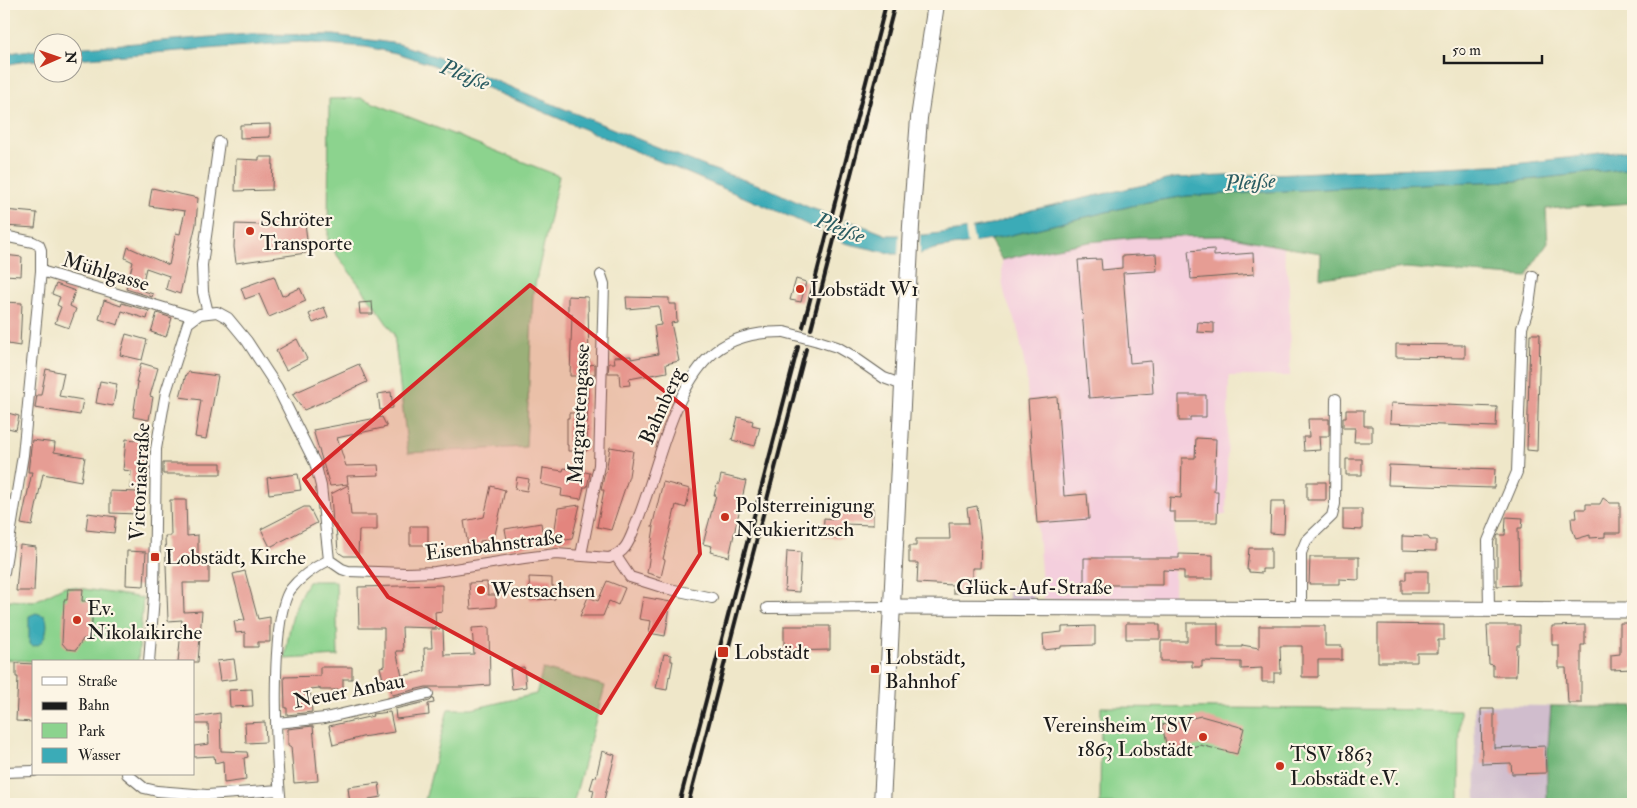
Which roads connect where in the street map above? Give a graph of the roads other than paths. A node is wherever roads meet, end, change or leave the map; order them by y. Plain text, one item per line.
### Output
1 (936, 4) edge
2 (219, 142) dead end
3 (4, 236) edge
4 (41, 271) junction
5 (601, 275) dead end
6 (1533, 276) dead end
7 (208, 313) junction
8 (194, 318) junction
9 (903, 385) junction
10 (1336, 399) dead end
11 (581, 555) junction
12 (616, 556) junction
13 (329, 560) junction
14 (4, 572) edge
15 (712, 598) dead end
16 (892, 607) junction
17 (767, 608) dead end
18 (1300, 609) junction
19 (1489, 610) junction
20 (1633, 610) edge
21 (149, 660) edge
22 (428, 694) dead end
23 (276, 723) junction
24 (32, 771) edge
25 (4, 772) edge
26 (129, 776) edge
27 (279, 790) junction
28 (281, 804) edge
29 (882, 804) edge

1 - 9 main road
2 - 7 street
3 - 4 street, Mühlgasse
4 - 8 street, Mühlgasse
4 - 14 street
5 - 11 street, Margaretengasse
6 - 19 street
7 - 8 street
7 - 13 street
8 - 21 street, Victoriastraße
9 - 12 street, Bahnberg, bridge
9 - 16 main road
10 - 18 street
11 - 12 street, Eisenbahnstraße
11 - 13 street, Eisenbahnstraße
12 - 15 street
13 - 23 street
16 - 17 street, Glück-Auf-Straße
16 - 18 main road, Glück-Auf-Straße
16 - 29 main road
18 - 19 main road, Glück-Auf-Straße
19 - 20 main road, Glück-Auf-Straße
22 - 23 street, Neuer Anbau
23 - 27 street
24 - 25 street
26 - 27 street
27 - 28 street

